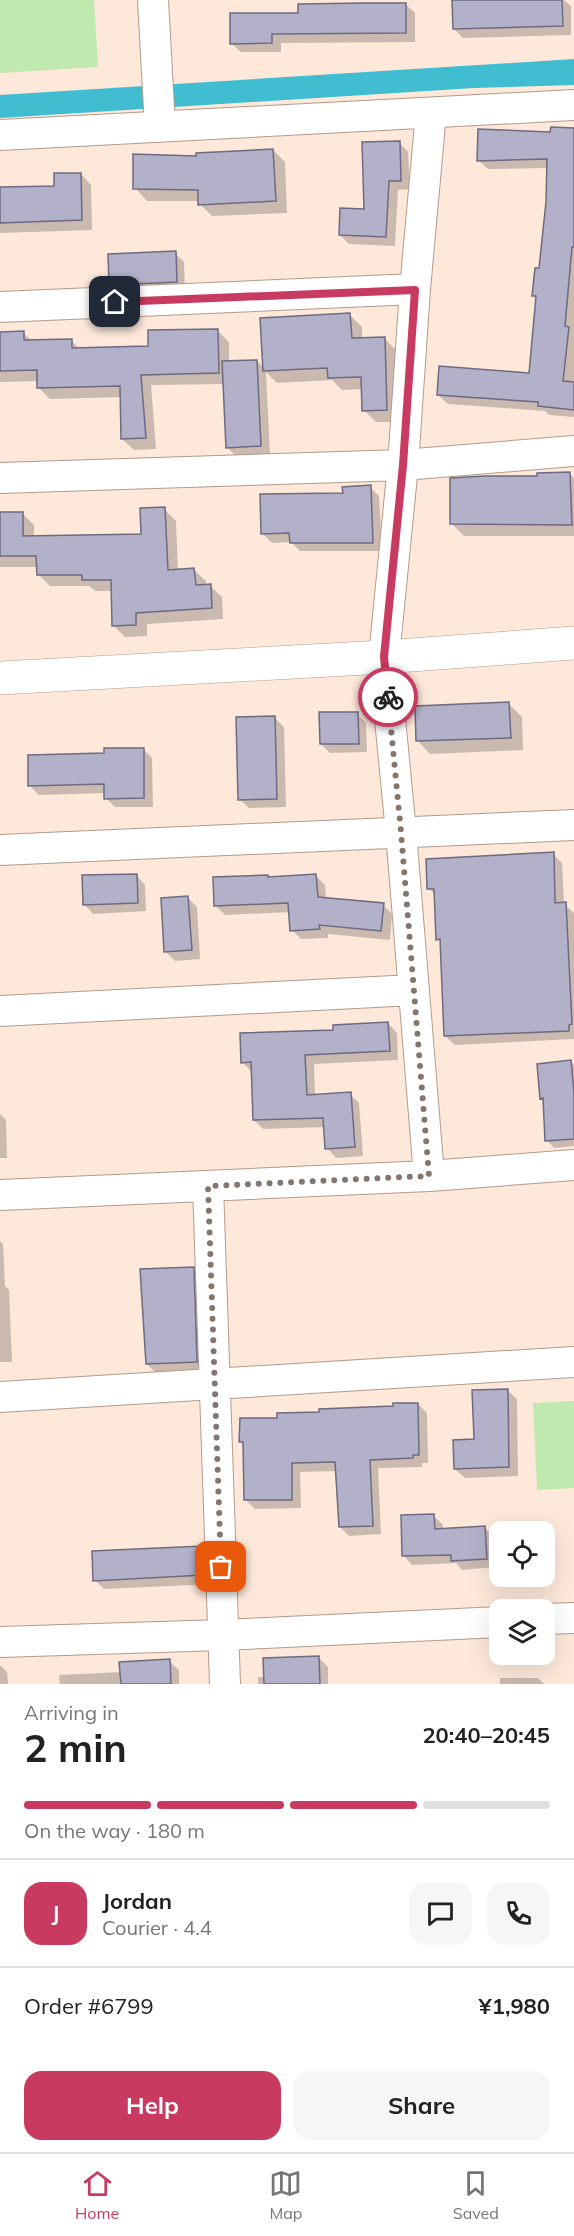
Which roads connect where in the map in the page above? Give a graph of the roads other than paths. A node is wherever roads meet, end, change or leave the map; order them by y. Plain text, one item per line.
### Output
1 (153, 0) edge
2 (574, 105) edge
3 (431, 113) junction
4 (160, 121) junction
5 (0, 135) edge
6 (415, 290) junction
7 (0, 307) edge
8 (574, 451) edge
9 (403, 465) junction
10 (0, 478) edge
11 (574, 643) edge
12 (384, 657) junction
13 (0, 678) edge
14 (574, 825) edge
15 (401, 832) junction
16 (0, 850) edge
17 (414, 990) junction
18 (0, 1011) edge
19 (574, 1165) edge
20 (429, 1176) junction
21 (208, 1186) junction
22 (0, 1195) edge
23 (574, 1362) edge
24 (216, 1385) junction
25 (0, 1397) edge
26 (574, 1618) edge
27 (555, 1619) edge
28 (489, 1623) edge
29 (223, 1635) junction
30 (0, 1642) edge
31 (225, 1684) edge

1 - 4 street
2 - 3 street
3 - 4 street
3 - 6 street
4 - 5 street
6 - 7 street
6 - 9 street
8 - 9 street
9 - 10 street
9 - 12 street
11 - 12 street
12 - 13 street
12 - 15 street
14 - 15 street
15 - 16 street
15 - 17 street
17 - 18 street
17 - 20 street
19 - 20 street
20 - 21 street
21 - 22 street
21 - 24 street
23 - 24 street
24 - 25 street
24 - 29 street
26 - 27 street
28 - 29 street
29 - 30 street
29 - 31 street

